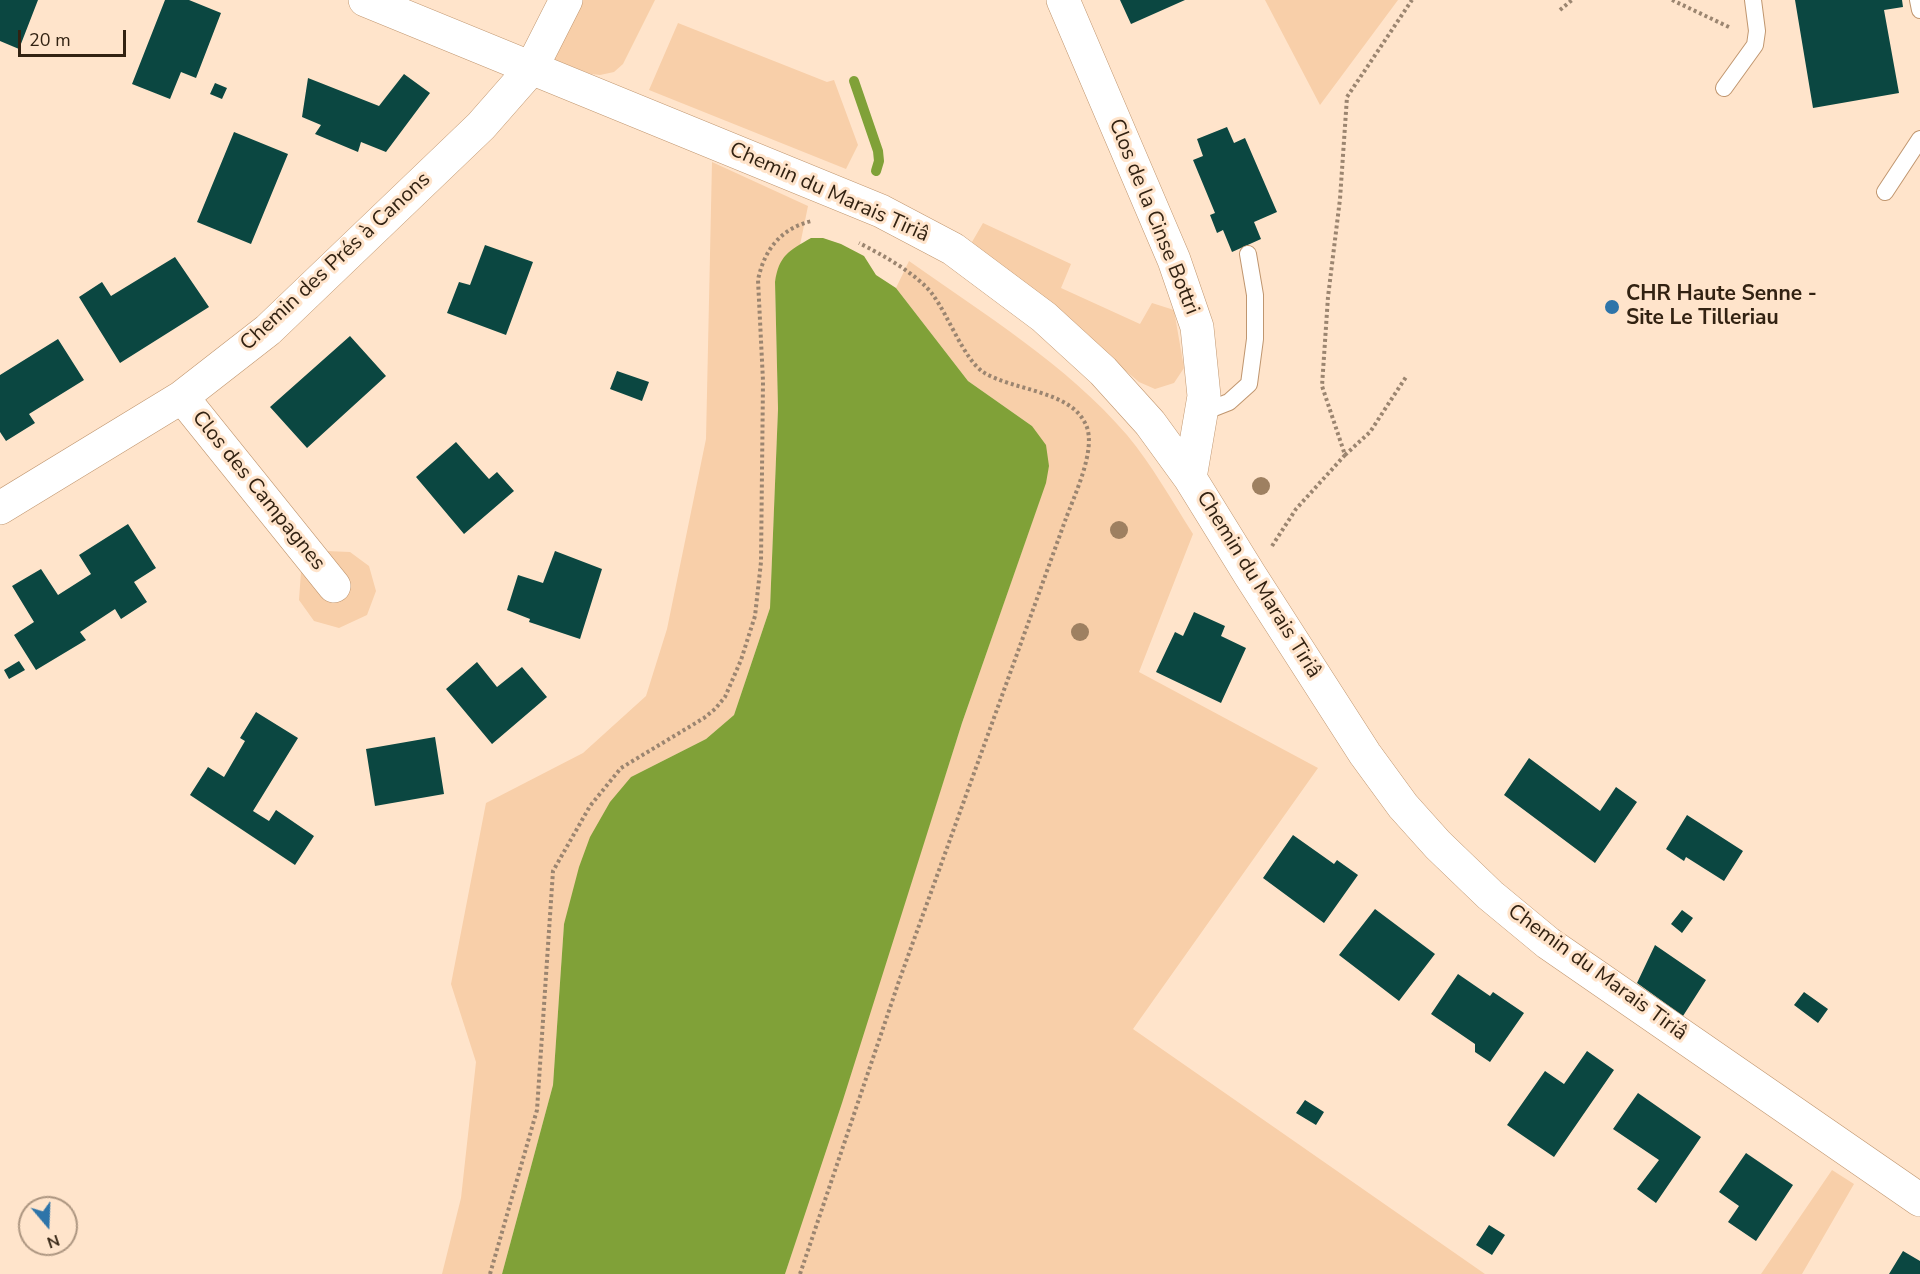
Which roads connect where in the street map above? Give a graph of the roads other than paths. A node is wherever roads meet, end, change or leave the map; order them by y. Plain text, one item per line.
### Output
1 (365, 0) edge
2 (566, 0) edge
3 (1063, 0) edge
4 (1753, 0) edge
5 (1918, 0) edge
6 (1920, 10) edge
7 (531, 69) junction
8 (1724, 88) dead end
9 (1920, 139) edge
10 (1885, 192) dead end
11 (1248, 254) dead end
12 (182, 398) junction
13 (1201, 413) junction
14 (1190, 478) junction
15 (0, 508) edge
16 (334, 586) dead end
17 (1920, 1200) edge

1 - 7 street, Chemin du Marais Tiriâ
2 - 7 street, Chemin des Prés à Canons
3 - 13 street, Clos de la Cinse Bottri
4 - 8 lane
5 - 6 lane
7 - 12 street, Chemin des Prés à Canons
7 - 14 street, Chemin du Marais Tiriâ
9 - 10 lane
11 - 13 lane
12 - 15 street, Chemin des Prés à Canons
12 - 16 street, Clos des Campagnes
13 - 14 street, Clos de la Cinse Bottri
14 - 17 street, Chemin du Marais Tiriâ

